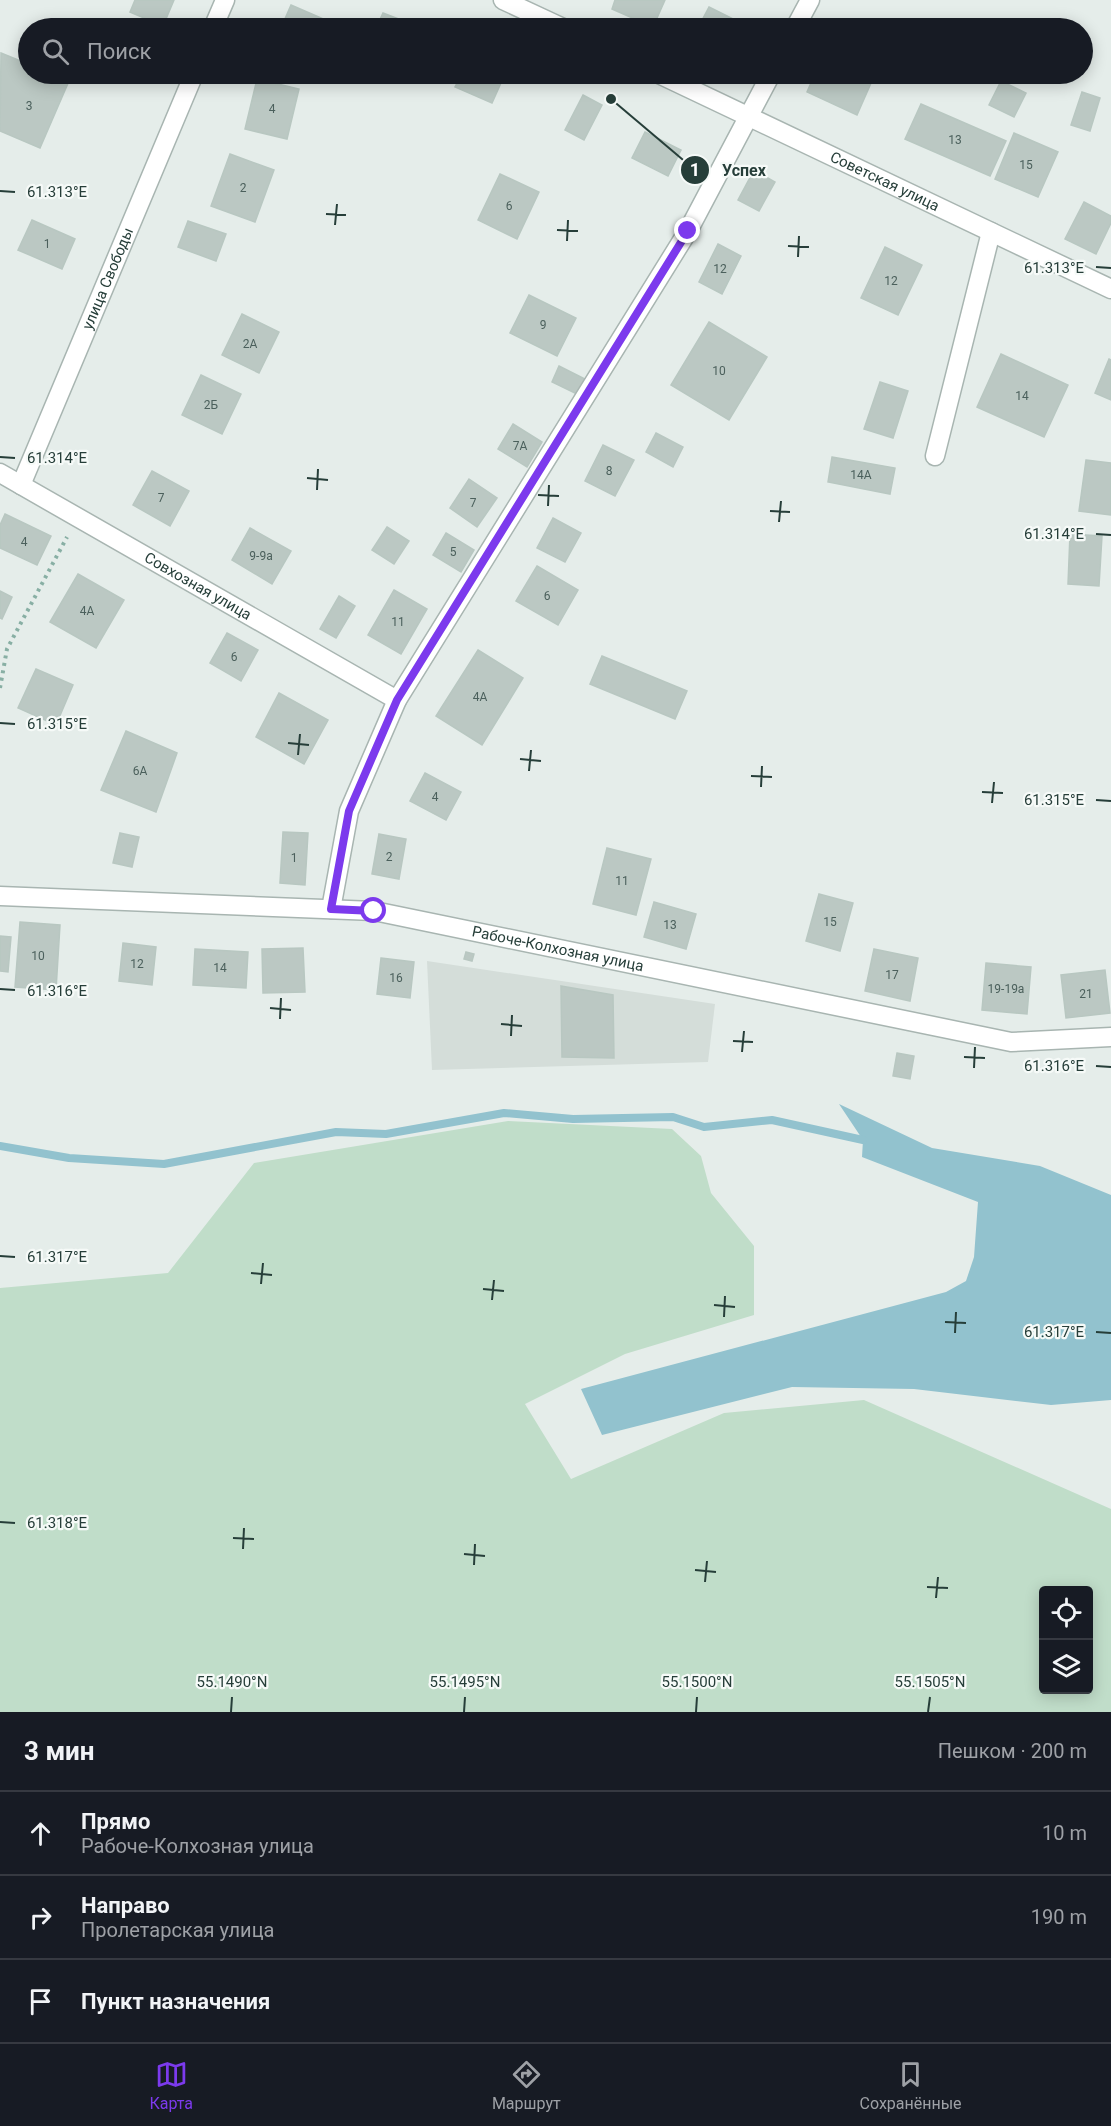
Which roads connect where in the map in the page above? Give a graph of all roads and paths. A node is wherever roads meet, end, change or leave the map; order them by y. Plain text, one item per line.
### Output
1 (225, 0) edge
2 (503, 0) edge
3 (810, 0) edge
4 (217, 18) edge
5 (542, 18) edge
6 (800, 18) edge
7 (190, 84) edge
8 (679, 84) edge
9 (766, 84) edge
10 (748, 116) junction
11 (991, 232) junction
12 (1111, 289) edge
13 (935, 456) dead end
14 (0, 473) edge
15 (21, 485) junction
16 (78, 518) junction
17 (0, 688) edge
18 (397, 700) junction
19 (0, 896) edge
20 (331, 909) junction
21 (1111, 1037) edge

1 - 4 street
2 - 5 street
3 - 6 street
7 - 15 street, улица Свободы
8 - 10 street, Советская улица
9 - 10 street
10 - 11 street, Советская улица
10 - 18 street
11 - 12 street, Советская улица
11 - 13 street
14 - 15 street, Совхозная улица
15 - 16 street, Совхозная улица
16 - 17 path
16 - 18 street, Совхозная улица
18 - 20 street
19 - 20 street, Рабоче-Колхозная улица
20 - 21 street, Рабоче-Колхозная улица

